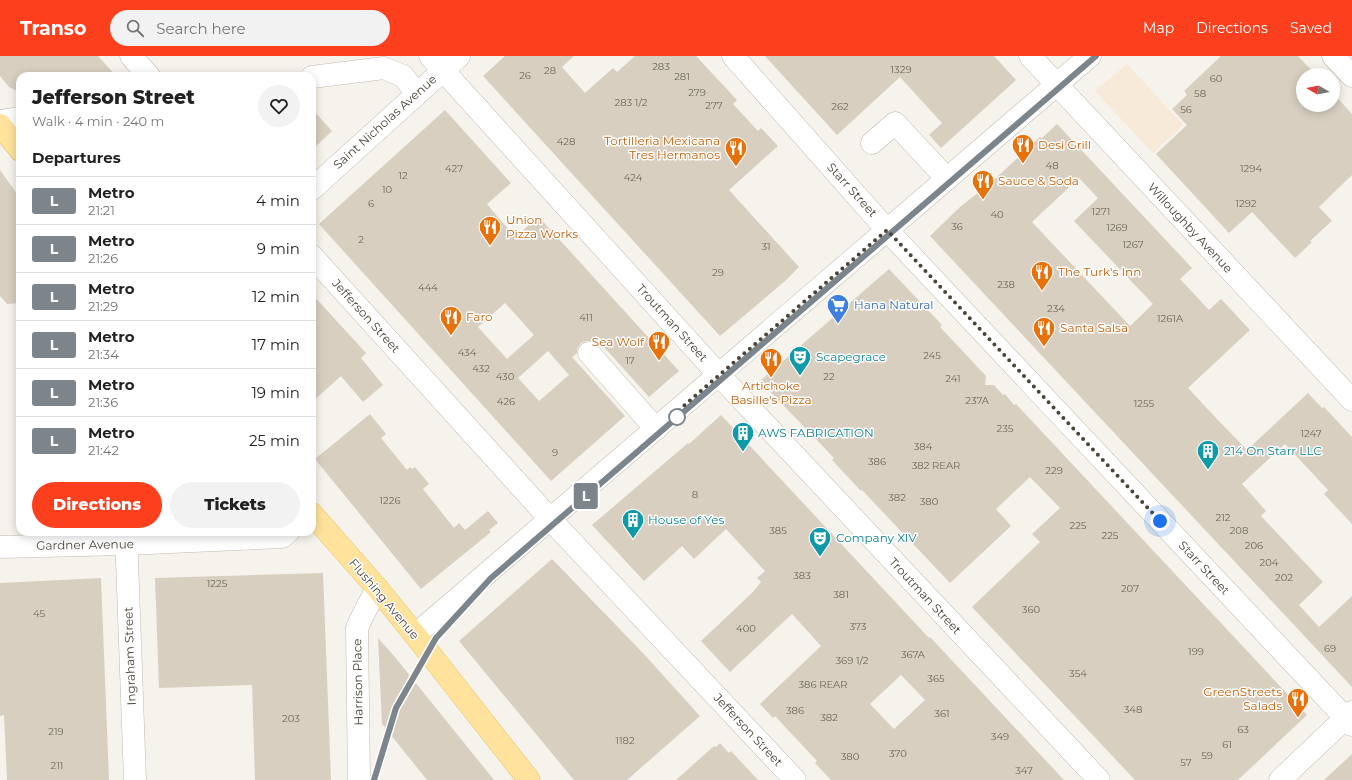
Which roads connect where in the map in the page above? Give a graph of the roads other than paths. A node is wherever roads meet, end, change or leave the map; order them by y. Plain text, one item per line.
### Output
1 (131, 56) edge
2 (732, 56) edge
3 (1030, 56) edge
4 (1090, 56) edge
5 (1333, 56) edge
6 (444, 61) edge
7 (145, 72) edge
8 (316, 76) edge
9 (1352, 76) edge
10 (1056, 86) junction
11 (417, 94) junction
12 (16, 119) edge
13 (0, 121) edge
14 (0, 125) edge
15 (872, 143) dead end
16 (16, 145) edge
17 (947, 179) junction
18 (316, 185) edge
19 (887, 230) junction
20 (316, 260) edge
21 (589, 353) dead end
22 (719, 375) junction
23 (1352, 400) edge
24 (656, 429) junction
25 (316, 519) edge
26 (551, 520) junction
27 (283, 536) edge
28 (126, 538) edge
29 (0, 547) edge
30 (377, 588) junction
31 (415, 635) junction
32 (1350, 718) edge
33 (135, 780) edge
34 (359, 780) edge
35 (529, 780) edge
36 (795, 780) edge
37 (1099, 780) edge
38 (1280, 780) edge

1 - 7 street
2 - 19 street, Starr Street
3 - 10 street, Willoughby Avenue
4 - 10 street
5 - 9 street
6 - 11 street, Saint Nicholas Avenue
6 - 22 street, Troutman Street
8 - 11 street
10 - 17 street
10 - 23 street, Willoughby Avenue
11 - 18 street, Saint Nicholas Avenue
12 - 13 street
14 - 16 main road
15 - 17 street
17 - 19 street
19 - 22 street
19 - 32 street, Starr Street
20 - 26 street, Jefferson Street
21 - 24 street
22 - 24 street
22 - 37 street, Troutman Street
24 - 26 street
25 - 30 main road, Flushing Avenue
26 - 31 street
26 - 36 street, Jefferson Street
27 - 28 street, Gardner Avenue
28 - 29 street, Gardner Avenue
28 - 33 street, Ingraham Street
30 - 31 main road, Flushing Avenue
30 - 34 street, Harrison Place
31 - 35 main road, Flushing Avenue
32 - 38 street

